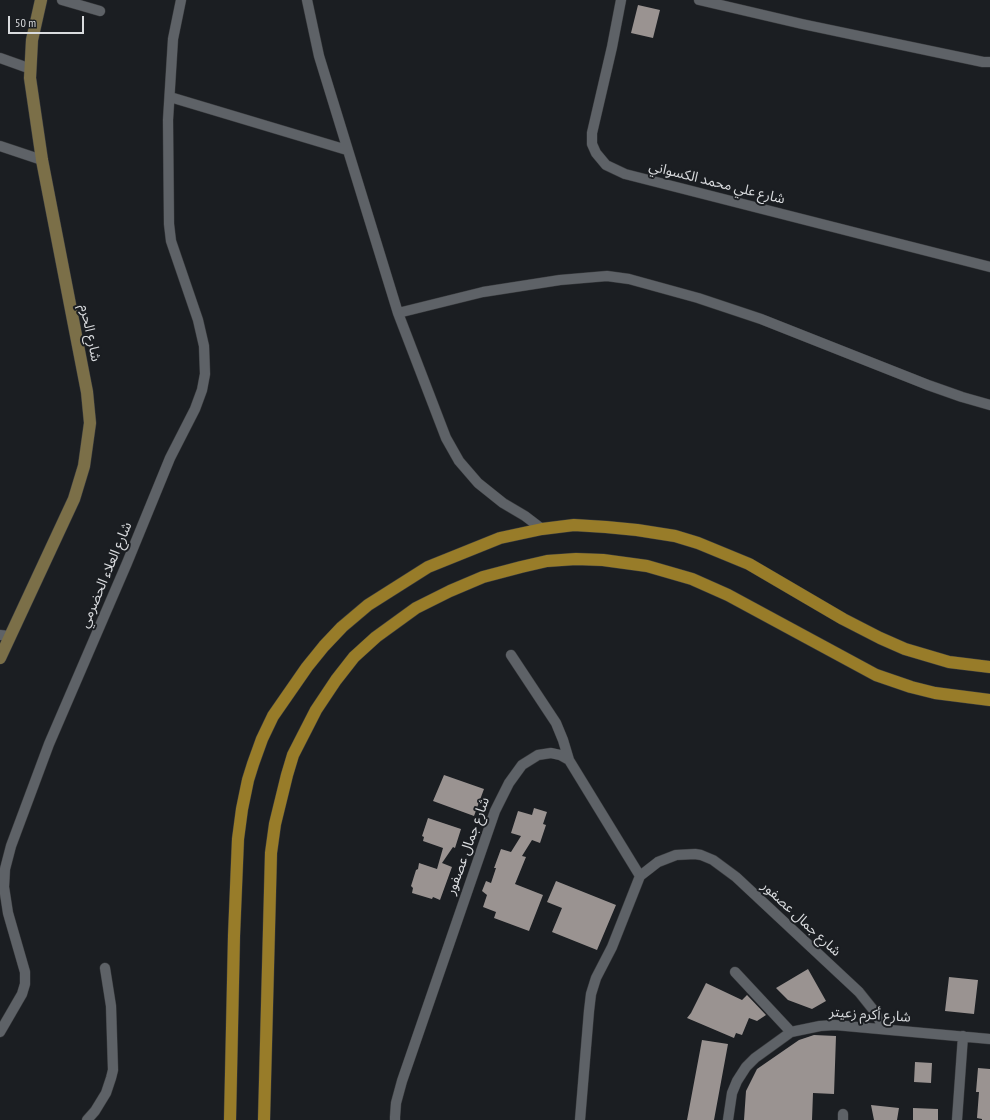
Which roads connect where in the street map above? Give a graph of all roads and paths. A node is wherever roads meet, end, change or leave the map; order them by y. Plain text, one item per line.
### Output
1 (41, 0) edge
2 (62, 0) edge
3 (181, 0) edge
4 (307, 0) edge
5 (621, 0) edge
6 (698, 0) edge
7 (100, 11) dead end
8 (0, 58) edge
9 (990, 62) edge
10 (31, 69) junction
11 (170, 97) junction
12 (0, 146) edge
13 (347, 150) junction
14 (42, 160) junction
15 (990, 267) edge
16 (398, 312) junction
17 (990, 404) edge
18 (542, 529) junction
19 (5, 636) edge
20 (511, 655) dead end
21 (0, 658) edge
22 (990, 667) edge
23 (990, 700) edge
24 (569, 760) junction
25 (640, 876) junction
26 (105, 968) dead end
27 (735, 972) dead end
28 (884, 1029) junction
29 (0, 1032) edge
30 (790, 1032) junction
31 (963, 1036) junction
32 (990, 1039) edge
33 (87, 1120) edge
34 (230, 1120) edge
35 (264, 1120) edge
36 (396, 1120) edge
37 (580, 1120) edge
38 (728, 1120) edge
39 (957, 1120) edge

1 - 10 street, شارع الحرم
2 - 7 street
3 - 11 street, شارع العلاء الحضرمي
4 - 13 street
5 - 15 street, شارع علي محمد الكسواني
6 - 9 street
8 - 10 street
10 - 14 street, شارع الحرم
11 - 13 street
11 - 29 street, شارع العلاء الحضرمي
12 - 14 street
13 - 16 street
14 - 19 street, شارع الحرم
16 - 17 street
16 - 18 street
18 - 22 main road
18 - 34 main road
19 - 21 street, شارع الحرم
20 - 24 street
23 - 35 main road
24 - 25 street
24 - 36 street, شارع جمال عصفور
25 - 28 street, شارع جمال عصفور
25 - 37 street
26 - 33 street
27 - 30 street
28 - 30 street, شارع أكرم زعيتر
28 - 31 street, شارع أكرم زعيتر
30 - 38 street, شارع أكرم زعيتر
31 - 32 street, شارع أكرم زعيتر
31 - 39 street

